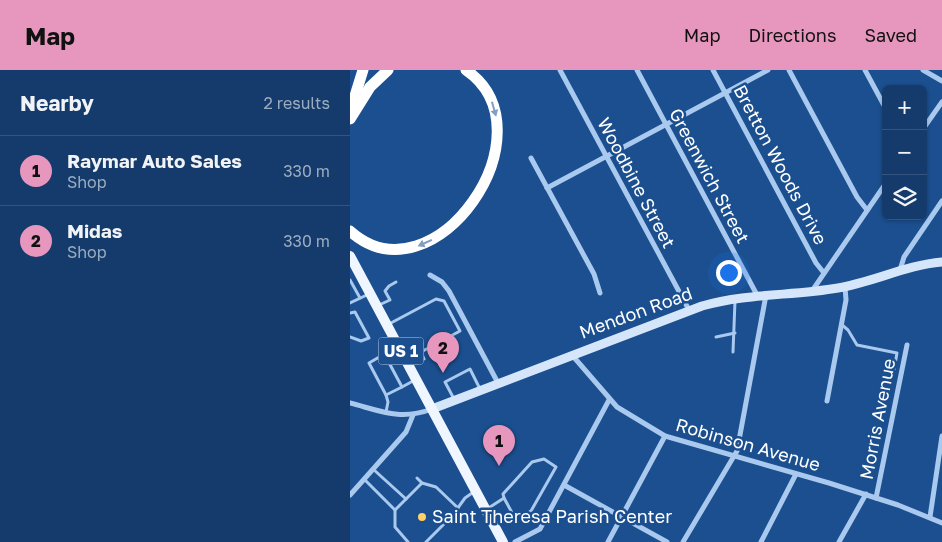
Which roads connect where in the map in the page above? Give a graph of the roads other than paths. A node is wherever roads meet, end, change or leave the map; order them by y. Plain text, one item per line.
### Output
1 (363, 70) edge
2 (388, 70) edge
3 (466, 70) edge
4 (560, 70) edge
5 (637, 70) edge
6 (713, 70) edge
7 (768, 70) edge
8 (789, 70) edge
9 (865, 70) edge
10 (923, 70) edge
11 (942, 81) edge
12 (725, 93) junction
13 (882, 102) edge
14 (942, 102) edge
15 (350, 111) edge
16 (350, 119) edge
17 (927, 123) edge
18 (666, 125) junction
19 (606, 157) junction
20 (531, 158) dead end
21 (547, 188) junction
22 (882, 189) edge
23 (942, 201) edge
24 (867, 210) junction
25 (350, 231) edge
26 (350, 256) edge
27 (942, 262) edge
28 (900, 270) junction
29 (824, 273) junction
30 (430, 274) dead end
31 (350, 280) edge
32 (396, 282) dead end
33 (846, 287) junction
34 (812, 291) junction
35 (600, 293) dead end
36 (762, 295) junction
37 (365, 296) junction
38 (735, 298) junction
39 (350, 303) edge
40 (377, 306) junction
41 (688, 310) junction
42 (350, 313) edge
43 (841, 323) junction
44 (387, 325) junction
45 (735, 333) junction
46 (350, 337) edge
47 (716, 338) dead end
48 (907, 345) dead end
49 (401, 352) junction
50 (733, 352) dead end
51 (571, 355) junction
52 (388, 359) junction
53 (409, 367) junction
54 (894, 370) dead end
55 (416, 379) junction
56 (498, 383) junction
57 (402, 387) junction
58 (480, 390) junction
59 (386, 395) junction
60 (454, 400) junction
61 (609, 400) junction
62 (827, 401) dead end
63 (350, 403) edge
64 (432, 409) junction
65 (386, 412) junction
66 (413, 415) junction
67 (665, 436) junction
68 (942, 436) edge
69 (733, 456) junction
70 (373, 469) junction
71 (796, 474) junction
72 (416, 478) dead end
73 (364, 479) junction
74 (422, 483) junction
75 (564, 485) junction
76 (475, 490) junction
77 (866, 494) junction
78 (350, 495) edge
79 (504, 498) junction
80 (876, 498) junction
81 (406, 500) junction
82 (458, 508) junction
83 (395, 510) junction
84 (486, 510) junction
85 (531, 511) junction
86 (622, 517) junction
87 (930, 517) junction
88 (543, 523) junction
89 (942, 523) edge
90 (408, 542) edge
91 (426, 542) edge
92 (502, 542) edge
93 (515, 542) edge
94 (608, 542) edge
95 (667, 542) edge
96 (683, 542) edge
97 (761, 542) edge
98 (839, 542) edge

1 - 15 highway
2 - 16 highway
3 -> 25 highway
4 - 19 street, Woodbine Street
5 - 18 street, Greenwich Street
6 - 12 street, Bretton Woods Drive
7 - 12 street
8 - 24 street
9 - 13 street
10 - 11 street
12 - 18 street
12 - 29 street, Bretton Woods Drive
14 - 17 street
18 - 19 street
18 - 36 street, Greenwich Street
19 - 21 street
19 - 41 street, Woodbine Street
20 - 21 street
21 - 35 street
22 - 24 street
23 - 28 street
24 - 29 street
26 - 37 main road, US 1
27 - 28 street, Mendon Road
28 - 33 street, Mendon Road
29 - 34 street
30 - 56 street
31 - 37 lane
32 - 40 lane
33 - 34 street, Mendon Road
33 - 43 street
34 - 36 street, Mendon Road
36 - 38 street, Mendon Road
36 - 69 street
37 - 39 lane
37 - 40 main road, US 1
38 - 41 street, Mendon Road
38 - 45 lane
40 - 44 main road, US 1
41 - 51 street, Mendon Road
42 - 46 lane
43 - 54 lane
43 - 62 street
44 - 49 main road, US 1
44 - 53 lane
45 - 47 lane
45 - 50 lane
48 - 80 street, Morris Avenue
49 - 52 lane
49 - 53 main road, US 1
51 - 56 street, Mendon Road
51 - 61 street, Robinson Avenue
52 - 57 lane
52 - 59 lane
53 - 55 main road, US 1
55 - 57 lane
55 - 64 main road, US 1
56 - 58 street, Mendon Road
57 - 59 lane
58 - 60 street, Mendon Road
58 - 60 lane
59 - 65 lane
60 - 64 street, Mendon Road
61 - 67 street, Robinson Avenue
61 - 75 street
63 - 65 street, Mendon Road
64 - 66 street, Mendon Road
64 - 76 main road, US 1
65 - 66 street, Mendon Road
66 - 70 street
67 - 69 street, Robinson Avenue
67 - 86 street
68 - 87 street
69 - 71 street, Robinson Avenue
69 - 96 street
70 - 73 street
70 - 81 lane
71 - 77 street, Robinson Avenue
71 - 97 street
72 - 74 lane
73 - 78 street
73 - 83 lane
74 - 81 lane
74 - 82 lane
75 - 86 street
75 - 88 street
76 - 82 lane
76 - 84 main road, US 1
77 - 80 street, Robinson Avenue
77 - 98 street
79 - 84 lane
79 - 85 lane
79 - 85 lane
80 - 87 street, Robinson Avenue
81 - 83 lane
82 - 91 lane
83 - 90 lane
84 - 92 main road, US 1
85 - 88 lane
86 - 94 street
86 - 95 street
87 - 89 street, Robinson Avenue
88 - 93 street

